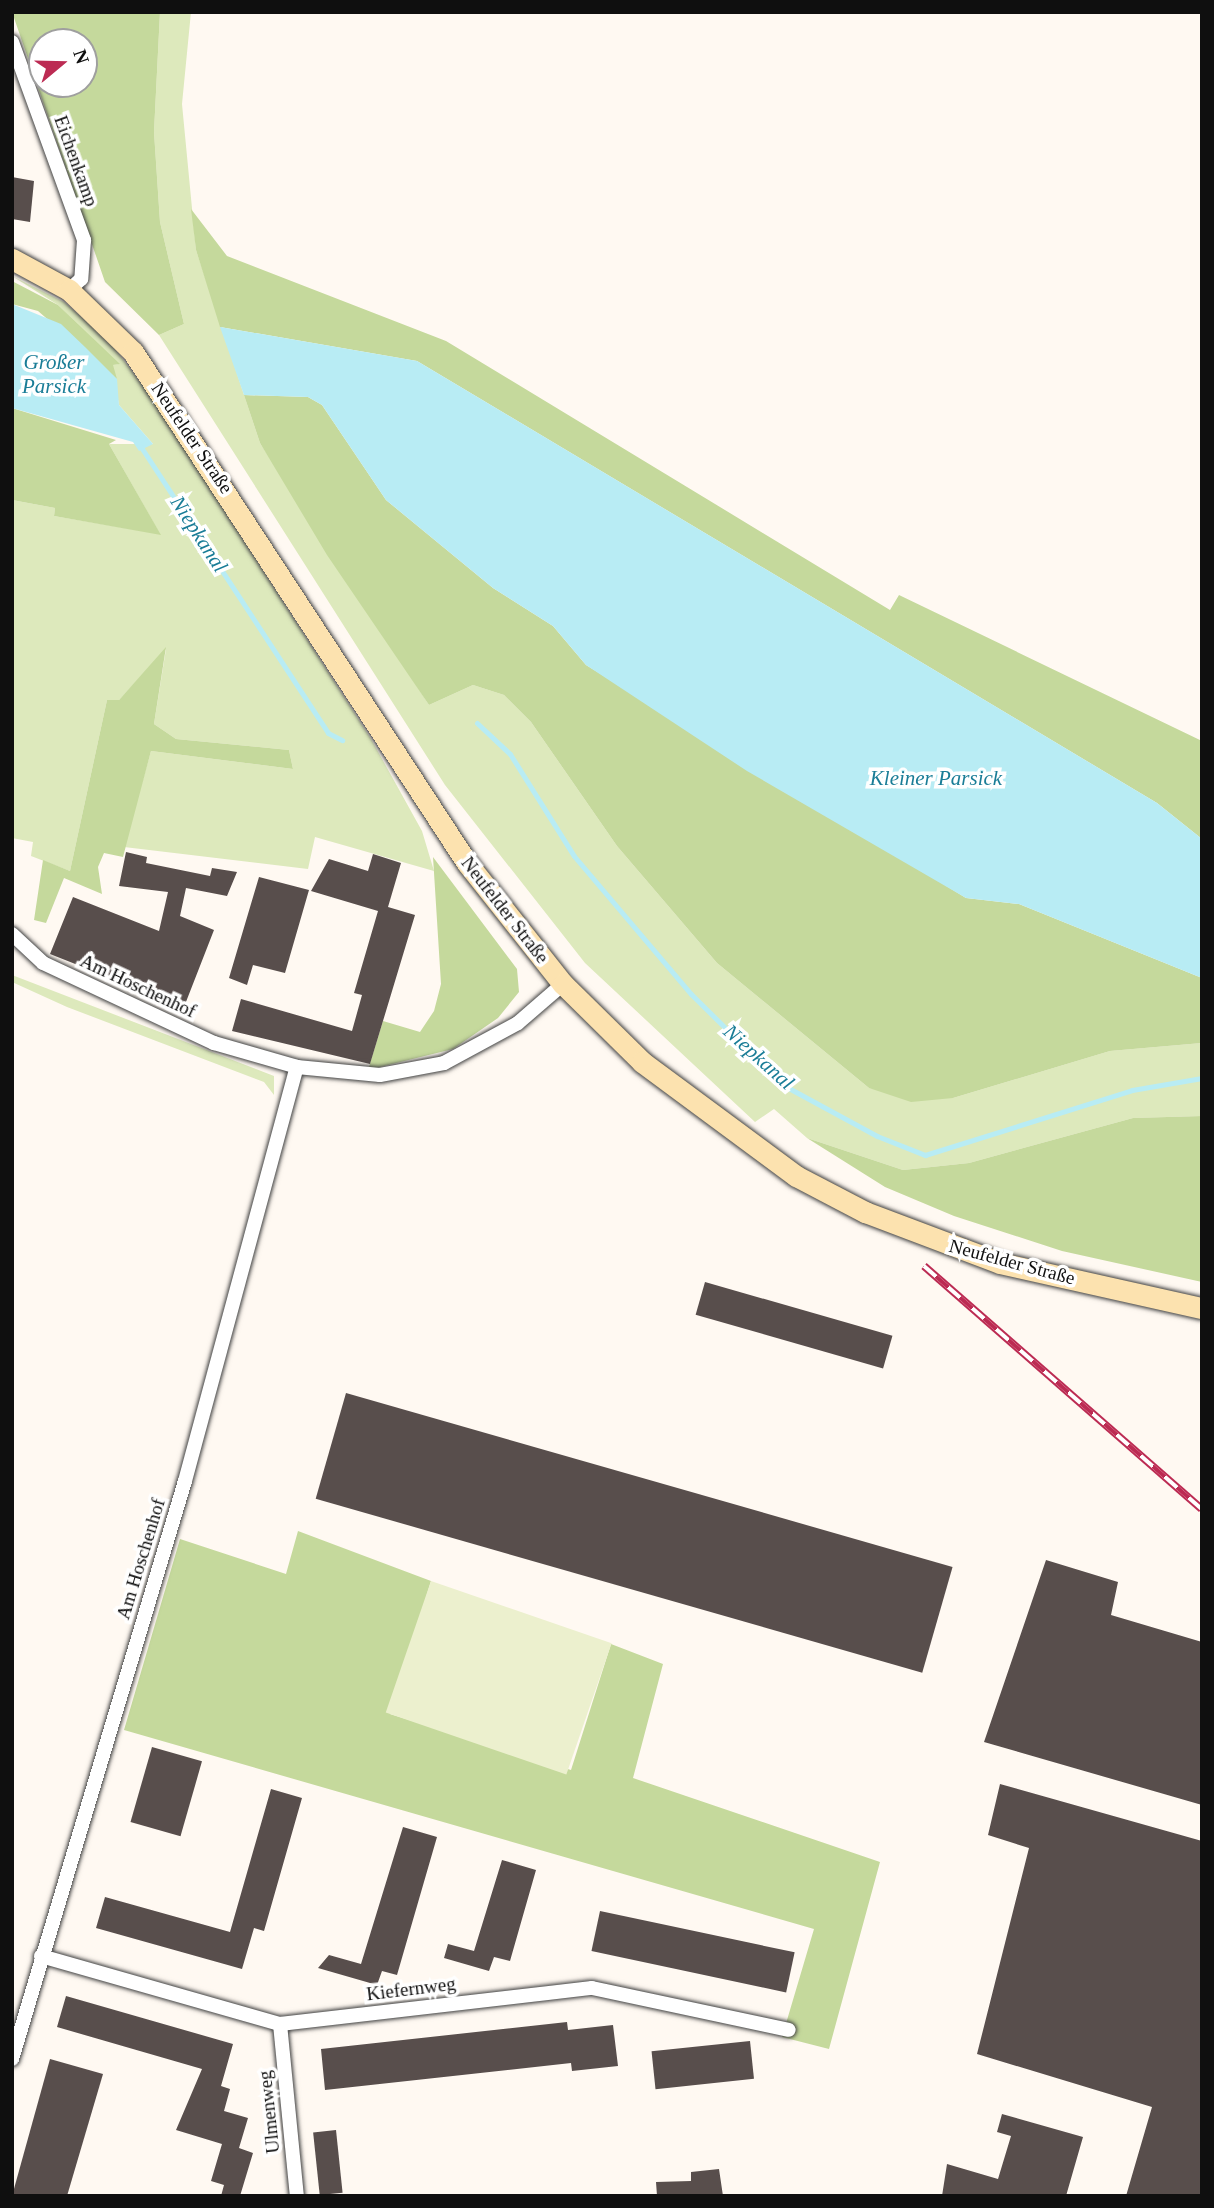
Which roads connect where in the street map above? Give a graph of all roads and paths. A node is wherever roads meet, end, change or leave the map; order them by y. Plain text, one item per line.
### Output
1 (12, 43) edge
2 (12, 259) edge
3 (69, 290) junction
4 (12, 934) edge
5 (562, 984) junction
6 (297, 1067) junction
7 (1202, 1308) edge
8 (41, 1956) junction
9 (280, 2024) junction
10 (789, 2030) dead end
11 (12, 2059) edge
12 (297, 2196) edge

1 - 3 street, Eichenkamp
2 - 3 main road, Neufelder Straße
3 - 5 main road, Neufelder Straße
4 - 6 street, Am Hoschenhof
5 - 6 street, Am Hoschenhof
5 - 7 main road, Neufelder Straße
6 - 8 street, Am Hoschenhof
8 - 9 street, Kiefernweg
8 - 11 street, Am Hoschenhof
9 - 10 street, Kiefernweg
9 - 12 street, Ulmenweg

